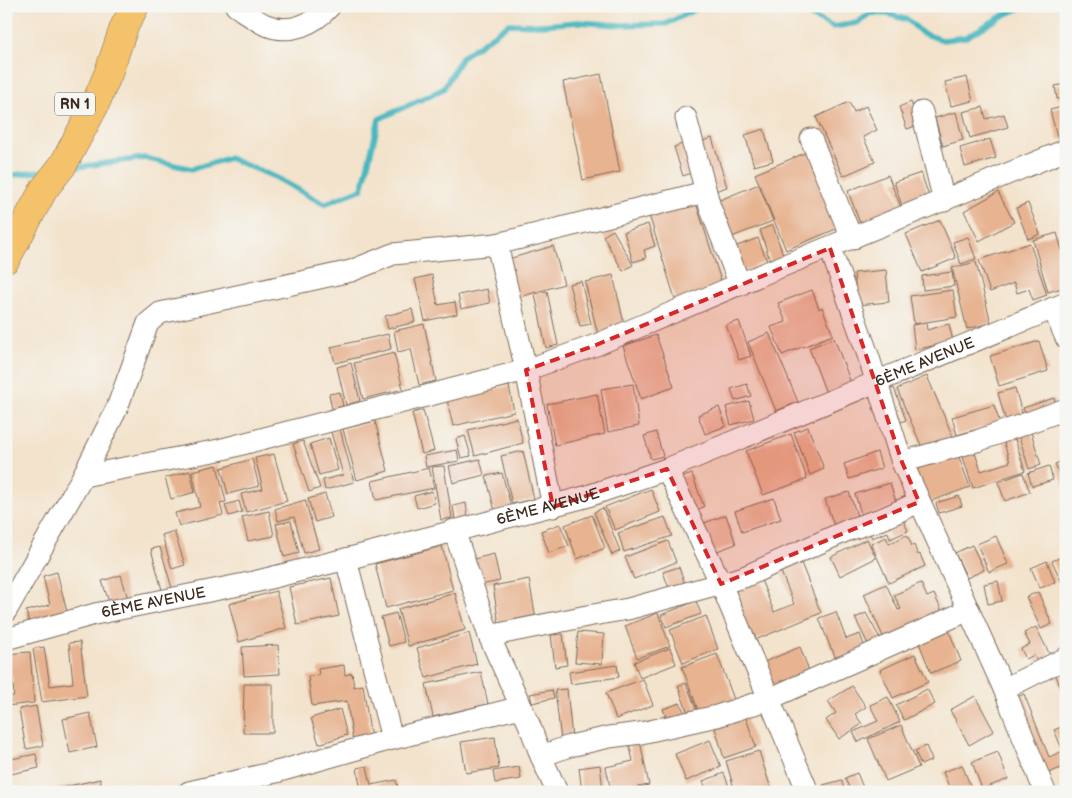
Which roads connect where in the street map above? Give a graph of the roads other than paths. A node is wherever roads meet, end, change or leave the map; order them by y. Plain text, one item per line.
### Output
1 (236, 6) edge
2 (330, 6) edge
3 (129, 17) edge
4 (922, 112) dead end
5 (686, 118) dead end
6 (811, 139) dead end
7 (1066, 150) edge
8 (705, 192) junction
9 (944, 201) junction
10 (852, 238) junction
11 (497, 244) junction
12 (830, 248) junction
13 (6, 259) edge
14 (740, 285) junction
15 (1059, 305) edge
16 (1066, 338) edge
17 (526, 370) junction
18 (875, 382) junction
19 (1066, 409) edge
20 (902, 462) junction
21 (667, 469) junction
22 (83, 476) junction
23 (919, 502) junction
24 (552, 507) junction
25 (454, 530) junction
26 (346, 559) junction
27 (721, 584) junction
28 (969, 610) junction
29 (6, 611) edge
30 (489, 636) junction
31 (6, 639) edge
32 (1066, 658) edge
33 (1004, 689) junction
34 (769, 699) junction
35 (521, 707) junction
36 (392, 739) junction
37 (541, 756) junction
38 (190, 792) edge
39 (557, 792) edge
40 (808, 792) edge
41 (1045, 792) edge

1 - 2 street
3 - 13 highway, RN 1
4 - 9 street
5 - 8 street
6 - 10 street
7 - 9 street
8 - 11 street
8 - 14 street
9 - 10 street
10 - 12 street
11 - 17 street
11 - 22 street
12 - 14 street
12 - 18 street
14 - 17 street
15 - 16 street
15 - 18 street, 6ÈME AVENUE
17 - 22 street
17 - 24 street
18 - 20 street
18 - 21 street, 6ÈME AVENUE
19 - 20 street
20 - 23 street
21 - 24 street, 6ÈME AVENUE
21 - 27 street
22 - 29 street
23 - 27 street
23 - 28 street
24 - 25 street, 6ÈME AVENUE
25 - 26 street, 6ÈME AVENUE
25 - 30 street
26 - 31 street, 6ÈME AVENUE
26 - 36 street
27 - 30 street
27 - 34 street
28 - 33 street
28 - 34 street
30 - 35 street
32 - 33 street
33 - 41 street
34 - 37 street
34 - 40 street
35 - 36 street
35 - 37 street
36 - 38 street
37 - 39 street

